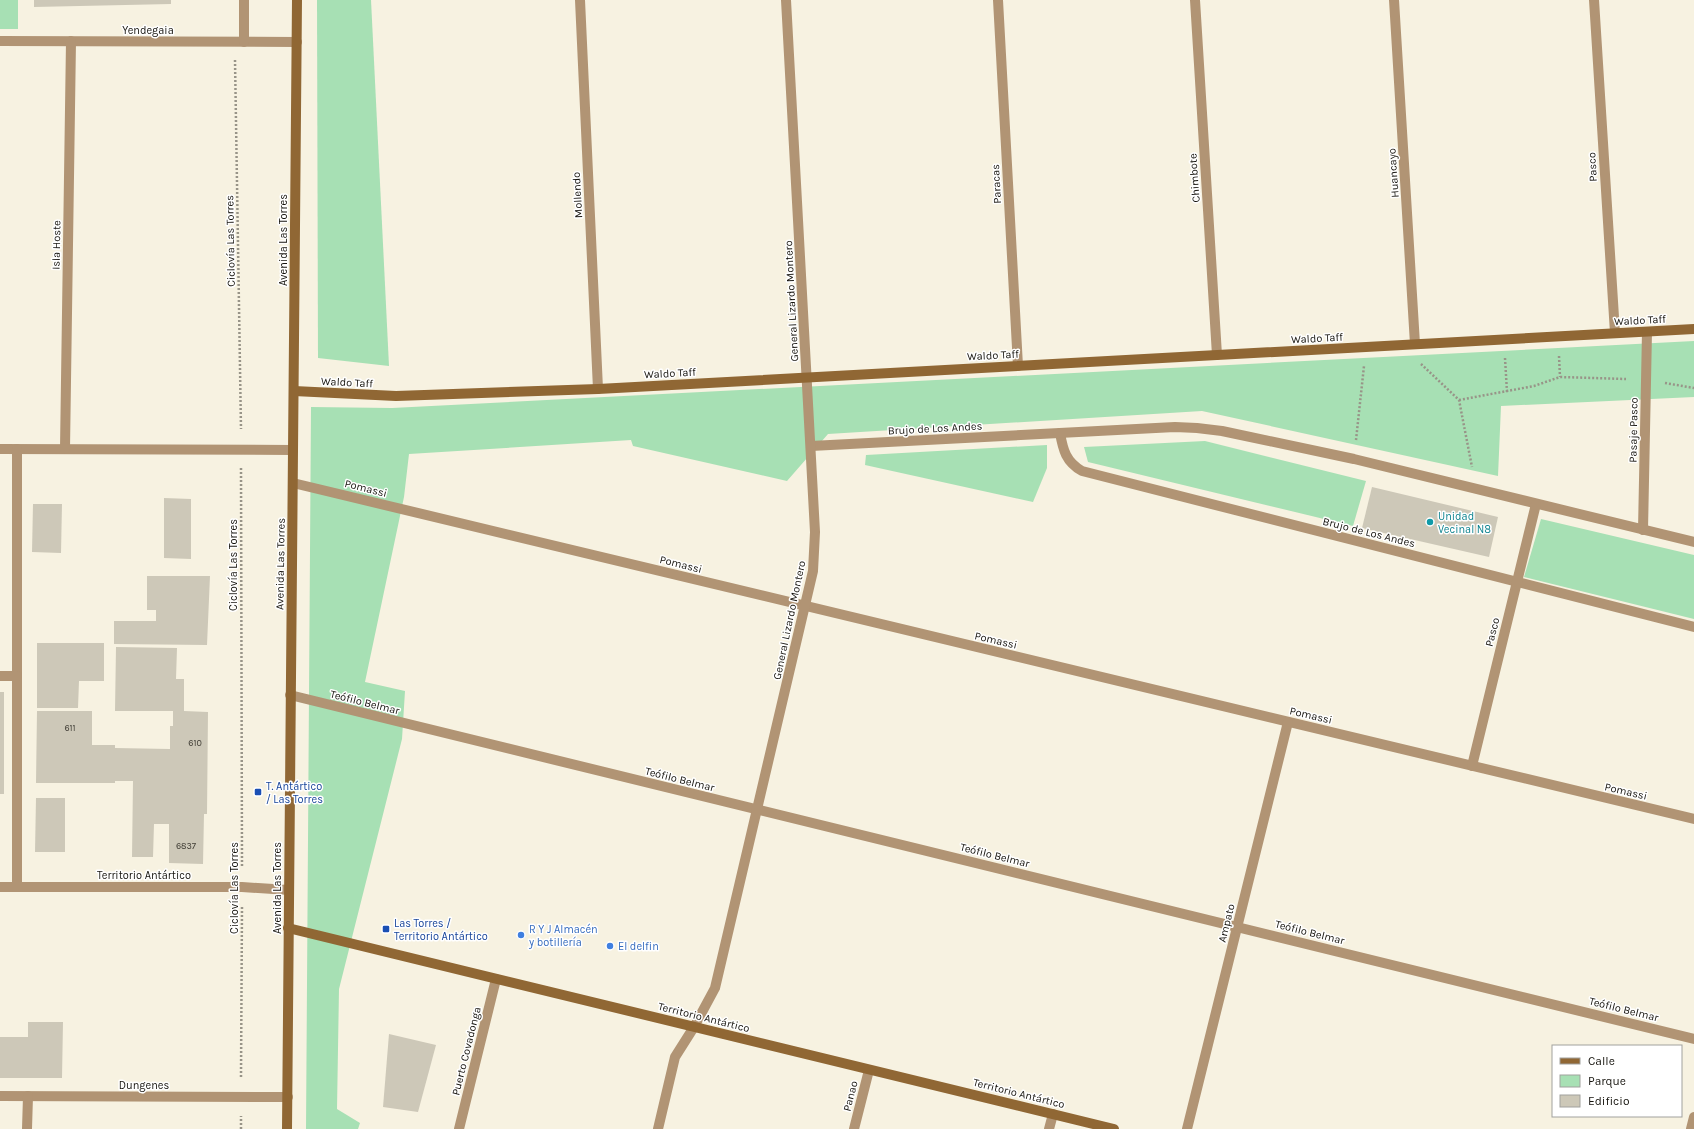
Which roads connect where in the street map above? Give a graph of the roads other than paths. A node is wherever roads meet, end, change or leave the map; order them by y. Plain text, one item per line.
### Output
1 (244, 0) edge
2 (297, 0) edge
3 (580, 0) edge
4 (786, 0) edge
5 (998, 0) edge
6 (1195, 0) edge
7 (1394, 0) edge
8 (1594, 0) edge
9 (0, 41) edge
10 (71, 41) junction
11 (239, 42) junction
12 (296, 42) junction
13 (1694, 329) edge
14 (1647, 332) junction
15 (1615, 333) junction
16 (1416, 344) junction
17 (1217, 355) junction
18 (1018, 366) junction
19 (807, 378) junction
20 (598, 389) junction
21 (294, 391) junction
22 (1060, 433) junction
23 (811, 446) junction
24 (0, 449) edge
25 (17, 449) junction
26 (65, 450) junction
27 (293, 450) junction
28 (293, 483) junction
29 (1536, 504) junction
30 (1643, 530) junction
31 (1694, 542) edge
32 (1517, 582) junction
33 (806, 607) junction
34 (1694, 627) edge
35 (0, 676) edge
36 (17, 676) junction
37 (290, 695) junction
38 (1288, 722) junction
39 (1472, 766) junction
40 (757, 810) junction
41 (1694, 819) edge
42 (0, 887) edge
43 (17, 887) junction
44 (289, 890) junction
45 (1237, 927) junction
46 (288, 928) junction
47 (496, 979) junction
48 (694, 1027) junction
49 (1694, 1039) edge
50 (869, 1070) junction
51 (0, 1096) edge
52 (28, 1096) junction
53 (288, 1097) junction
54 (1053, 1114) junction
55 (1694, 1117) edge
56 (28, 1129) edge
57 (287, 1129) edge
58 (459, 1129) edge
59 (658, 1129) edge
60 (854, 1129) edge
61 (1050, 1129) edge
62 (1114, 1129) edge
63 (1187, 1129) edge
64 (1691, 1129) edge

1 - 11 street
2 - 12 street, Avenida Las Torres
3 - 20 street, Mollendo
4 - 19 street, General Lizardo Montero
5 - 18 street, Paracas
6 - 17 street, Chimbote
7 - 16 street, Huancayo
8 - 15 street, Pasco
9 - 10 street, Yendegaia
10 - 11 street, Yendegaia
10 - 26 street, Isla Hoste
11 - 12 street, Yendegaia
12 - 21 street, Avenida Las Torres
13 - 14 street, Waldo Taff
14 - 15 street, Waldo Taff
14 - 30 street, Pasaje Pasco
15 - 16 street, Waldo Taff
16 - 17 street, Waldo Taff
17 - 18 street, Waldo Taff
18 - 19 street, Waldo Taff
19 - 20 street, Waldo Taff
19 - 23 street, General Lizardo Montero
20 - 21 street, Waldo Taff
21 - 27 street, Avenida Las Torres
22 - 23 street, Brujo de Los Andes
22 - 29 street, Brujo de Los Andes
22 - 32 street, Brujo de Los Andes
23 - 33 street, General Lizardo Montero
24 - 25 street
25 - 26 street
25 - 36 street
26 - 27 street
27 - 28 street, Avenida Las Torres
28 - 33 street, Pomassi
28 - 37 street, Avenida Las Torres
29 - 30 street, Brujo de Los Andes
29 - 32 street, Pasco
30 - 31 street, Brujo de Los Andes
32 - 34 street, Brujo de Los Andes
32 - 39 street, Pasco
33 - 38 street, Pomassi
33 - 40 street, General Lizardo Montero
35 - 36 street
36 - 43 street
37 - 40 street, Teófilo Belmar
37 - 44 street, Avenida Las Torres
38 - 39 street, Pomassi
38 - 45 street, Ampato
39 - 41 street, Pomassi
40 - 45 street, Teófilo Belmar
40 - 48 street, General Lizardo Montero
42 - 43 street, Territorio Antártico
43 - 44 street, Territorio Antártico
44 - 46 street, Avenida Las Torres
45 - 49 street, Teófilo Belmar
45 - 63 street, Ampato
46 - 47 street, Territorio Antártico
46 - 53 street, Avenida Las Torres
47 - 48 street, Territorio Antártico
47 - 58 street, Puerto Covadonga
48 - 50 street, Territorio Antártico
48 - 59 street, General Lizardo Montero
50 - 54 street, Territorio Antártico
50 - 60 street, Panao
51 - 52 street, Dungenes
52 - 53 street, Dungenes
52 - 56 street
53 - 57 street, Avenida Las Torres
54 - 61 street
54 - 62 street, Territorio Antártico
55 - 64 street

